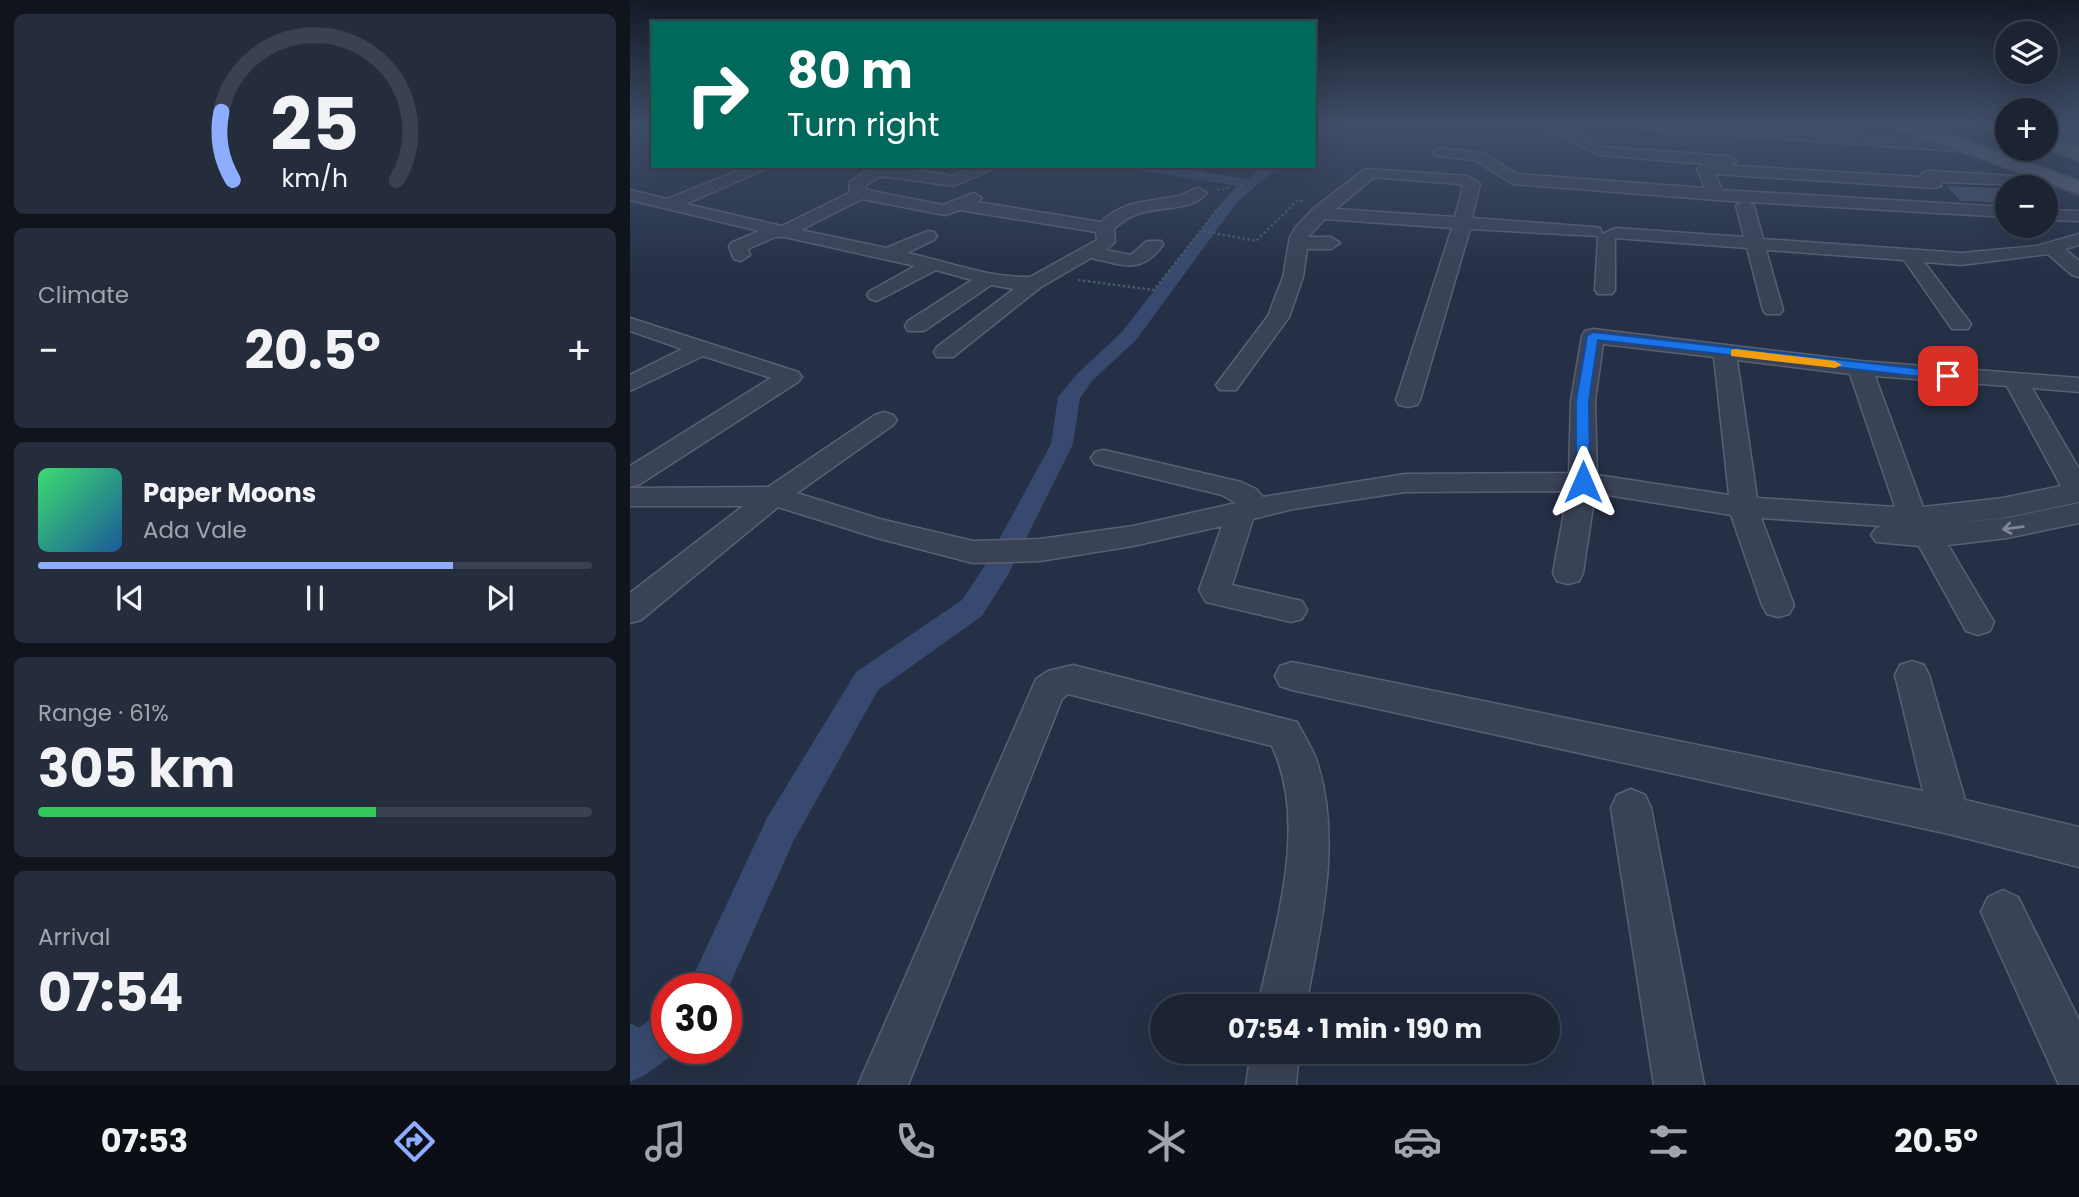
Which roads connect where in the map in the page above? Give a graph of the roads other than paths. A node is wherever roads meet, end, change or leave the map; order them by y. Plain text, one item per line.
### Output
1 (1791, 174) edge
2 (743, 175) edge
3 (873, 175) edge
4 (913, 175) edge
5 (970, 175) edge
6 (1367, 175) edge
7 (1411, 175) edge
8 (1506, 175) edge
9 (1707, 175) edge
10 (1732, 175) edge
11 (1755, 175) edge
12 (1837, 175) edge
13 (1871, 175) edge
14 (1908, 175) edge
15 (1923, 175) edge
16 (2049, 175) edge
17 (1995, 178) edge
18 (2075, 184) edge
19 (1199, 193) dead end
20 (1715, 194) junction
21 (630, 195) edge
22 (1768, 198) junction
23 (861, 200) junction
24 (1743, 201) junction
25 (1808, 201) junction
26 (1846, 203) junction
27 (668, 205) junction
28 (1884, 205) junction
29 (1924, 208) junction
30 (1995, 211) edge
31 (2058, 215) edge
32 (2079, 216) edge
33 (1605, 221) junction
34 (1462, 223) junction
35 (783, 233) junction
36 (1106, 233) junction
37 (1318, 234) junction
38 (928, 236) dead end
39 (2079, 239) edge
40 (1754, 244) junction
41 (2052, 248) junction
42 (1086, 253) junction
43 (888, 254) junction
44 (741, 255) dead end
45 (1911, 257) junction
46 (933, 264) junction
47 (2079, 271) edge
48 (987, 278) junction
49 (1034, 283) junction
50 (1605, 290) dead end
51 (877, 296) dead end
52 (1773, 310) dead end
53 (630, 324) edge
54 (1960, 324) dead end
55 (916, 326) dead end
56 (701, 348) junction
57 (945, 352) dead end
58 (1725, 352) junction
59 (1860, 368) junction
60 (2016, 382) junction
61 (630, 384) edge
62 (1228, 385) dead end
63 (2079, 385) edge
64 (1408, 400) dead end
65 (884, 420) dead end
66 (1104, 458) dead end
67 (630, 478) edge
68 (1582, 490) junction
69 (774, 496) junction
70 (630, 497) edge
71 (2079, 497) edge
72 (1249, 510) junction
73 (1746, 516) junction
74 (1921, 528) junction
75 (1568, 573) dead end
76 (1777, 605) dead end
77 (1291, 610) dead end
78 (630, 611) edge
79 (1978, 622) dead end
80 (1912, 675) dead end
81 (1292, 676) dead end
82 (1631, 808) dead end
83 (1949, 814) junction
84 (2079, 847) edge
85 (2003, 912) dead end
86 (1284, 994) edge
87 (1274, 1064) edge
88 (2079, 1073) edge
89 (883, 1085) edge
90 (1271, 1085) edge
91 (1679, 1085) edge

1 - 25 street
2 - 27 street
3 - 23 street
4 - 5 street
6 - 37 street
7 - 34 street
8 - 20 street
9 - 20 street
10 - 24 street
11 - 22 street
12 - 26 street
13 - 28 street
14 - 29 street
15 - 17 street
16 - 18 main road
19 - 36 street
20 - 24 street
21 - 27 street
22 - 24 street
22 - 25 street
23 - 35 street
23 - 36 street
24 - 40 street
25 - 26 street
26 - 28 street
27 - 35 street
28 - 29 street
29 - 30 street
31 - 32 street
33 - 34 street
33 - 40 street
33 - 50 street
34 - 37 street
34 - 64 street
35 - 43 street
35 - 44 street
36 - 42 street
36 - 42 street
37 - 62 street
38 - 43 street
39 - 41 street
40 - 45 street
40 - 52 street
41 - 45 street
41 - 47 street
42 - 49 street
43 - 46 street
45 - 54 street
46 - 48 street
46 - 51 street
48 - 49 street
48 - 55 street
49 - 57 street
53 - 56 street
56 - 61 street
56 - 67 street
58 - 59 street
58 - 68 street
58 - 73 street
59 - 60 street
59 - 74 street
60 - 63 street
60 - 71 street
65 - 69 street
66 - 72 street
68 - 72 street
68 - 73 street
68 - 75 street
69 - 70 street
69 - 72 street
69 - 78 street
71 - 74 street
72 - 77 street
73 - 74 street
73 - 76 street
74 - 79 street
80 - 83 street
81 - 83 street
82 - 91 street
83 - 84 street
85 - 88 street
86 - 89 street
87 - 90 street

